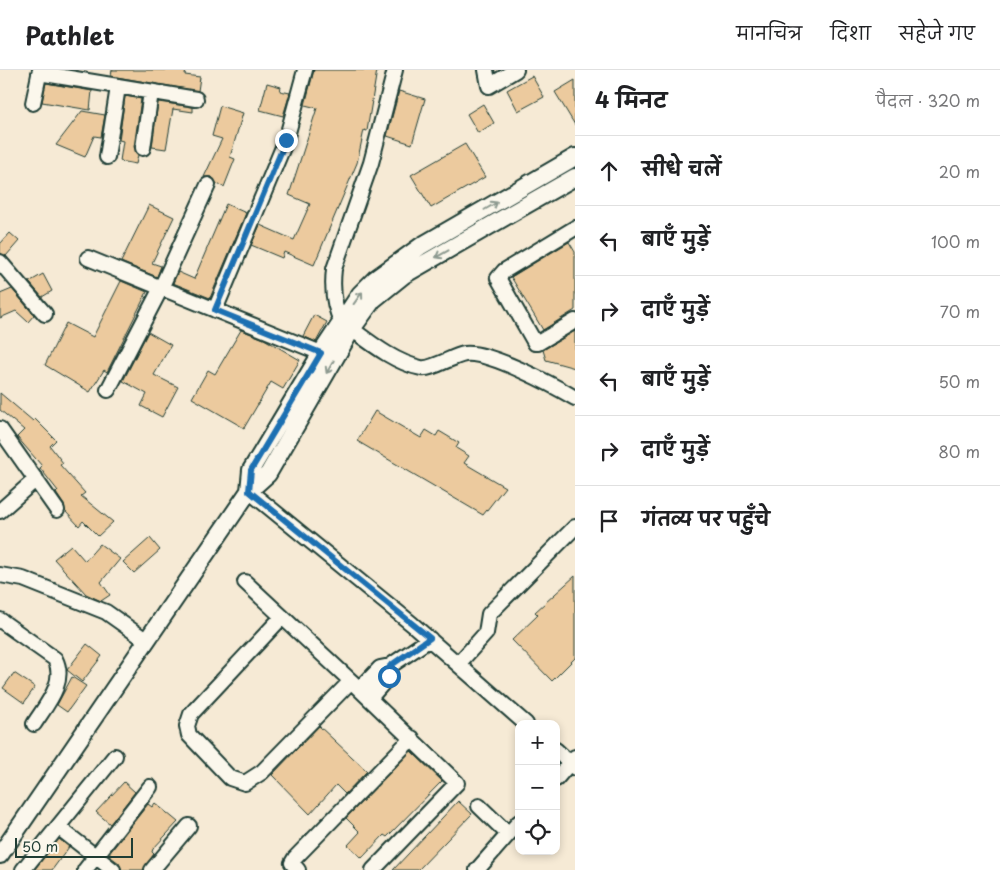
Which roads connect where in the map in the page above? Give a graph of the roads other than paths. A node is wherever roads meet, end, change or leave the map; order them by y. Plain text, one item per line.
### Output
1 (305, 70) edge
2 (395, 70) edge
3 (486, 70) edge
4 (516, 70) edge
5 (40, 72) edge
6 (118, 87) junction
7 (151, 92) junction
8 (196, 99) dead end
9 (33, 103) dead end
10 (143, 148) dead end
11 (107, 157) dead end
12 (575, 157) edge
13 (575, 177) edge
14 (208, 185) dead end
15 (575, 228) edge
16 (88, 258) dead end
17 (0, 262) edge
18 (161, 288) junction
19 (215, 310) junction
20 (44, 314) dead end
21 (575, 320) edge
22 (347, 326) junction
23 (321, 353) junction
24 (108, 390) dead end
25 (575, 398) edge
26 (0, 429) edge
27 (36, 480) junction
28 (249, 491) junction
29 (57, 510) dead end
30 (0, 511) edge
31 (575, 527) edge
32 (0, 574) edge
33 (246, 582) dead end
34 (282, 617) junction
35 (0, 620) edge
36 (430, 638) junction
37 (147, 641) junction
38 (459, 663) junction
39 (360, 689) junction
40 (522, 720) edge
41 (34, 724) dead end
42 (412, 738) junction
43 (560, 753) edge
44 (115, 756) dead end
45 (573, 763) edge
46 (560, 775) edge
47 (150, 787) dead end
48 (479, 806) dead end
49 (189, 826) dead end
50 (515, 826) edge
51 (58, 827) junction
52 (508, 834) junction
53 (2, 850) edge
54 (96, 857) junction
55 (23, 870) edge
56 (85, 870) edge
57 (113, 870) edge
58 (152, 870) edge
59 (298, 870) edge
60 (373, 870) edge
61 (477, 870) edge

1 - 19 street
2 - 22 street
3 - 4 street
5 - 6 street
5 - 9 street
6 - 7 street
6 - 11 street
7 - 8 street
7 - 10 street
22 -> 12 street
13 -> 22 street
14 - 18 street
15 - 21 street
16 - 18 street
17 - 20 street
18 - 19 street
18 - 24 street
19 - 23 street
22 - 23 street
22 - 25 street
22 -> 28 street
23 - 28 street
26 - 27 street
27 - 29 street
27 - 30 street
28 - 36 street
28 - 37 street
31 - 38 street
32 - 37 street
33 - 34 street
34 - 39 street
34 - 39 street
35 - 41 street
36 - 38 street
36 - 39 street
37 - 53 street
38 - 40 street
39 - 42 street
42 - 59 street
42 - 60 street
43 - 45 street
44 - 51 street
45 - 46 street
47 - 54 street
48 - 52 street
49 - 58 street
50 - 52 street
51 - 54 street
51 - 55 street
52 - 61 street
54 - 56 street
54 - 57 street

